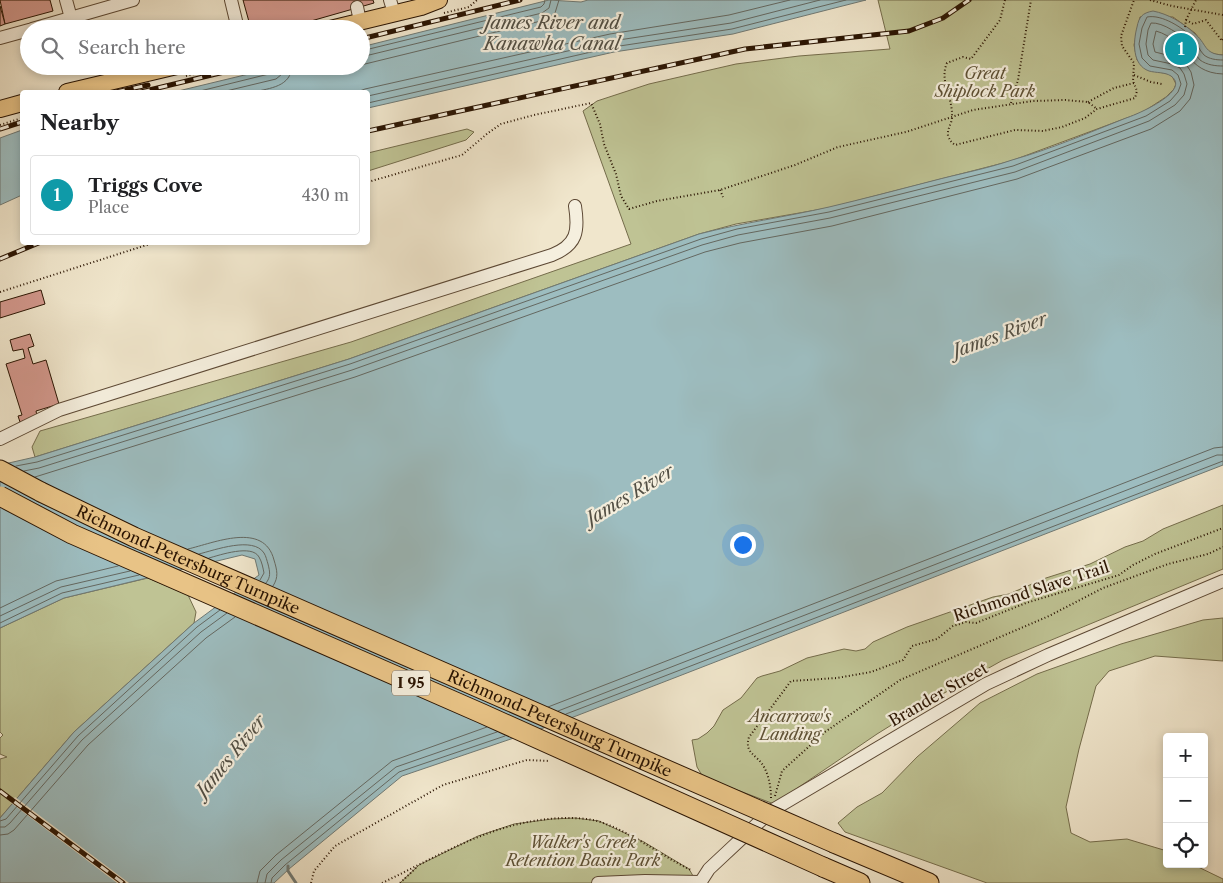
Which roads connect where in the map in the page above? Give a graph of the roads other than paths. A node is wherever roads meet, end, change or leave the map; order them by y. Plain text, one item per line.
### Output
1 (66, 0) edge
2 (133, 0) edge
3 (231, 0) edge
4 (439, 0) edge
5 (420, 3) edge
6 (392, 7) edge
7 (71, 18) junction
8 (64, 20) edge
9 (236, 20) edge
10 (347, 20) edge
11 (20, 32) edge
12 (0, 38) edge
13 (139, 75) edge
14 (75, 90) edge
15 (20, 104) edge
16 (0, 109) edge
17 (575, 206) dead end
18 (0, 439) edge
19 (2, 471) edge
20 (0, 496) edge
21 (1223, 581) edge
22 (701, 880) edge
23 (598, 883) edge
24 (860, 883) edge
25 (929, 883) edge

1 - 7 street
2 - 7 street
3 - 9 street
4 - 5 main road
5 - 6 main road
6 - 10 main road
7 - 8 street
11 - 12 street
13 - 14 main road
15 - 16 main road
17 - 18 street
19 - 25 highway, Richmond-Petersburg Turnpike / I 95, bridge
20 - 24 highway, Richmond-Petersburg Turnpike / I 95, bridge
21 - 22 street, Brander Street
22 - 23 street

